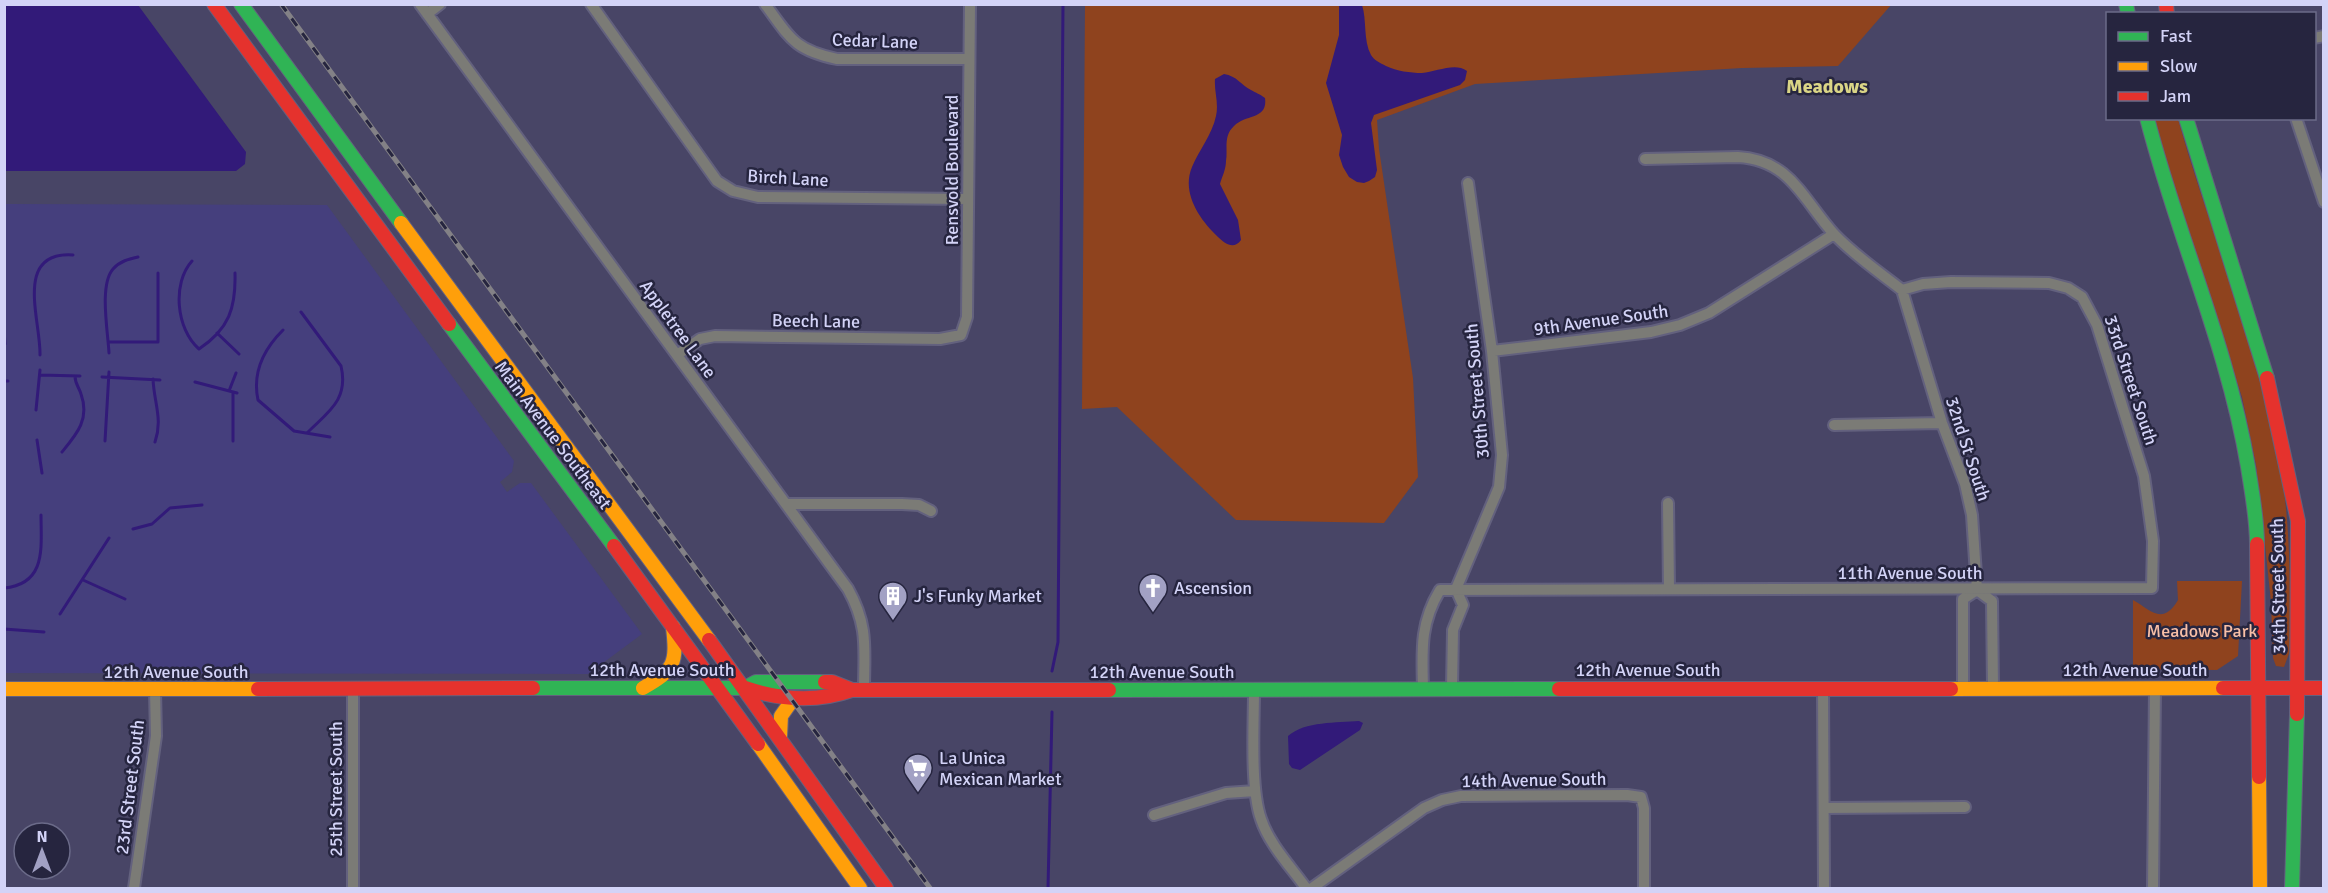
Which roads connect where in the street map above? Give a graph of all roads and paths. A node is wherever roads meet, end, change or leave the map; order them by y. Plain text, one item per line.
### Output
1 (214, 4) edge
2 (241, 4) edge
3 (440, 4) edge
4 (591, 4) edge
5 (765, 4) edge
6 (970, 4) edge
7 (423, 9) edge
8 (969, 59) junction
9 (2147, 120) edge
10 (2187, 120) edge
11 (2297, 120) edge
12 (1645, 159) dead end
13 (1468, 183) dead end
14 (968, 199) junction
15 (2324, 202) edge
16 (1834, 234) junction
17 (1902, 290) junction
18 (961, 335) joint
19 (1491, 351) junction
20 (677, 355) junction
21 (1942, 423) junction
22 (1834, 424) dead end
23 (1668, 503) dead end
24 (786, 504) junction
25 (931, 511) dead end
26 (2152, 588) joint
27 (1456, 589) junction
28 (1669, 589) junction
29 (1977, 590) junction
30 (673, 625) junction
31 (1963, 687) junction
32 (1993, 687) junction
33 (644, 688) junction
34 (720, 688) junction
35 (745, 688) junction
36 (1423, 688) junction
37 (1452, 688) junction
38 (1823, 688) junction
39 (2155, 688) junction
40 (2260, 688) junction
41 (2297, 688) junction
42 (2324, 688) edge
43 (4, 689) edge
44 (155, 690) junction
45 (353, 690) junction
46 (858, 690) junction
47 (1254, 690) junction
48 (793, 699) junction
49 (780, 737) junction
50 (1255, 790) junction
51 (1965, 807) dead end
52 (1824, 808) junction
53 (1154, 814) dead end
54 (134, 888) edge
55 (353, 888) edge
56 (860, 888) edge
57 (886, 888) edge
58 (1306, 888) edge
59 (1312, 888) edge
60 (1644, 888) edge
61 (1824, 888) edge
62 (2153, 888) edge
63 (2260, 888) edge
64 (2292, 888) edge

1 - 30 main road, Main Avenue Southeast
2 - 35 main road, Main Avenue Southeast
3 - 7 street
4 - 14 street, Birch Lane
5 - 8 street, Cedar Lane
6 - 8 street, Rensvold Boulevard
7 - 20 street, Appletree Lane
8 - 14 street, Rensvold Boulevard
9 - 40 main road, 34th Street South
10 - 41 main road, 34th Street South
11 - 15 street
12 - 16 street
13 - 19 street, 30th Street South
14 - 18 street, Rensvold Boulevard
16 - 17 street
16 - 19 street, 9th Avenue South
17 - 21 street, 32nd St South
17 - 26 street, 33rd Street South
18 - 20 street, Beech Lane
19 - 27 street, 30th Street South
20 - 24 street, Appletree Lane
21 - 22 street
21 - 29 street, 32nd St South
23 - 28 street
24 - 25 street
24 - 46 street, Appletree Lane
26 - 29 street, 11th Avenue South
27 - 28 street, 11th Avenue South
27 - 36 street
27 - 37 street, 30th Street South
28 - 29 street, 11th Avenue South
29 - 31 street
29 - 32 street
30 - 33 main road
30 - 34 main road, Main Avenue Southeast
31 - 32 main road, 12th Avenue South
31 - 38 main road, 12th Avenue South
32 - 39 main road, 12th Avenue South
33 - 34 main road, 12th Avenue South
33 - 45 main road, 12th Avenue South
34 - 35 main road, 12th Avenue South
34 - 56 main road, Main Avenue Southeast
35 - 46 main road, 12th Avenue South
35 - 48 main road
35 - 49 main road, Main Avenue Southeast
36 - 37 main road, 12th Avenue South
36 - 47 main road, 12th Avenue South
37 - 38 main road, 12th Avenue South
38 - 52 street
39 - 40 main road, 12th Avenue South
39 - 62 street
40 - 41 main road, 12th Avenue South
40 - 63 main road, 34th Street South
41 - 42 main road, 12th Avenue South
41 - 64 main road, 34th Street South
43 - 44 main road, 12th Avenue South
44 - 45 main road, 12th Avenue South
44 - 54 street, 23rd Street South
45 - 55 street, 25th Street South
46 - 47 main road, 12th Avenue South
46 - 48 main road
47 - 50 street
48 - 49 main road
49 - 57 main road, Main Avenue Southeast
50 - 53 street
50 - 58 street
51 - 52 street
52 - 61 street
59 - 60 street, 14th Avenue South

